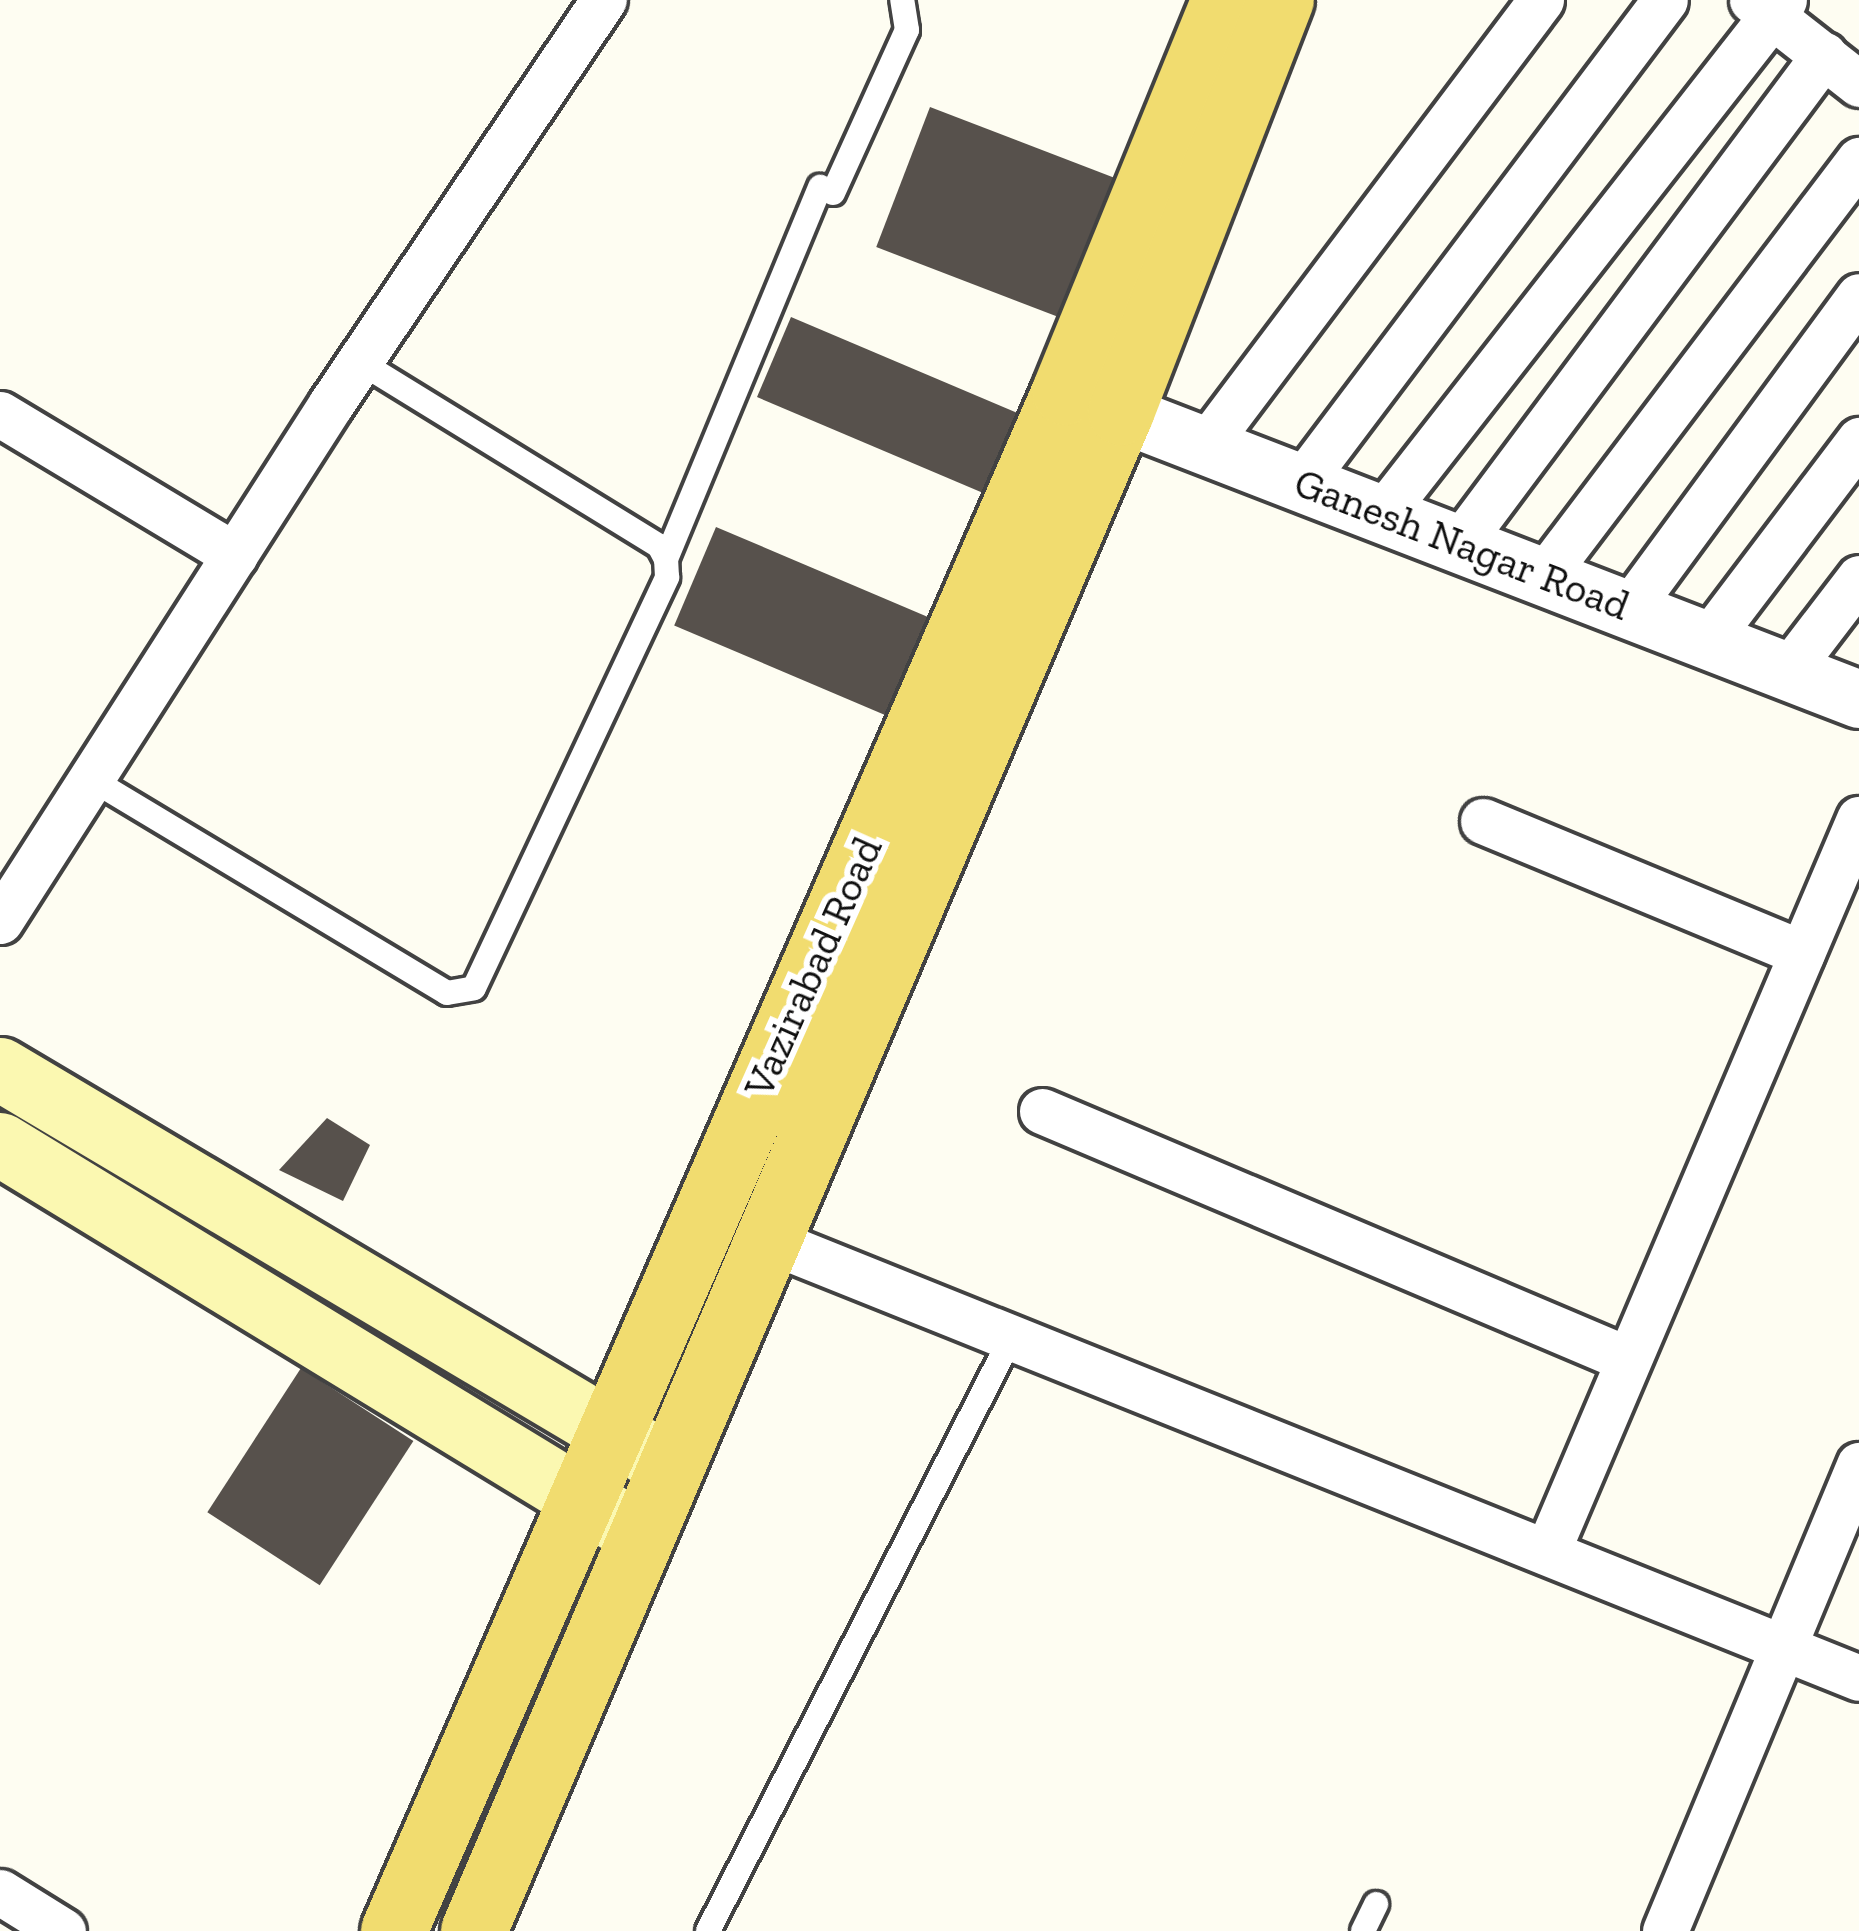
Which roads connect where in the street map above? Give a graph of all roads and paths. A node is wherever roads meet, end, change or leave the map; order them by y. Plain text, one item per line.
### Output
1 (604, 0) edge
2 (902, 0) edge
3 (1226, 0) edge
4 (1281, 0) edge
5 (1541, 0) edge
6 (1665, 0) edge
7 (1770, 5) edge
8 (1845, 61) edge
9 (1859, 160) edge
10 (1859, 296) edge
11 (360, 362) junction
12 (1093, 402) junction
13 (0, 414) edge
14 (1859, 440) edge
15 (1206, 445) junction
16 (1302, 482) junction
17 (1383, 513) junction
18 (1460, 543) junction
19 (235, 555) junction
20 (666, 559) junction
21 (1544, 576) junction
22 (1859, 578) edge
23 (1629, 609) junction
24 (1708, 640) junction
25 (1788, 671) junction
26 (1859, 699) edge
27 (91, 779) junction
28 (1859, 819) edge
29 (1483, 821) dead end
30 (0, 921) edge
31 (1802, 953) junction
32 (0, 1070) edge
33 (1042, 1111) dead end
34 (0, 1144) edge
35 (773, 1242) junction
36 (1012, 1338) junction
37 (1627, 1359) junction
38 (615, 1435) junction
39 (1858, 1468) edge
40 (675, 1469) junction
41 (584, 1502) junction
42 (645, 1537) junction
43 (1546, 1552) junction
44 (1781, 1646) junction
45 (1859, 1678) edge
46 (0, 1892) edge
47 (1376, 1904) dead end
48 (63, 1931) edge
49 (394, 1931) edge
50 (474, 1931) edge
51 (708, 1931) edge
52 (1363, 1931) edge
53 (1665, 1931) edge

1 - 11 street
2 - 20 lane
3 - 12 main road, Vazirabad Road
4 - 12 main road, Vazirabad Road
5 - 15 street
6 - 16 street
7 - 8 street
7 - 17 street
8 - 18 street
9 - 21 street
10 - 23 street
11 - 19 street
11 - 20 lane
12 - 15 street, Ganesh Nagar Road
12 - 35 main road, Vazirabad Road
12 - 38 main road, Vazirabad Road
13 - 19 street
14 - 24 street
15 - 16 street, Ganesh Nagar Road
16 - 17 street, Ganesh Nagar Road
17 - 18 street, Ganesh Nagar Road
18 - 21 street, Ganesh Nagar Road
19 - 27 street
20 - 27 lane
21 - 23 street, Ganesh Nagar Road
22 - 25 street
23 - 24 street, Ganesh Nagar Road
24 - 25 street, Ganesh Nagar Road
25 - 26 street, Ganesh Nagar Road
27 - 30 street
28 - 31 street
29 - 31 street
31 - 37 street
32 - 38 main road
33 - 37 street
34 - 41 main road
35 - 36 street
35 - 40 main road, Vazirabad Road
36 - 43 street
36 - 51 lane
37 - 43 street
38 - 40 main road
38 - 41 main road, Vazirabad Road
39 - 44 street
40 - 42 main road, Vazirabad Road
41 - 42 main road
41 - 49 main road, Vazirabad Road
42 - 50 main road, Vazirabad Road
43 - 44 street
44 - 45 street
44 - 53 street
46 - 48 street
47 - 52 lane

